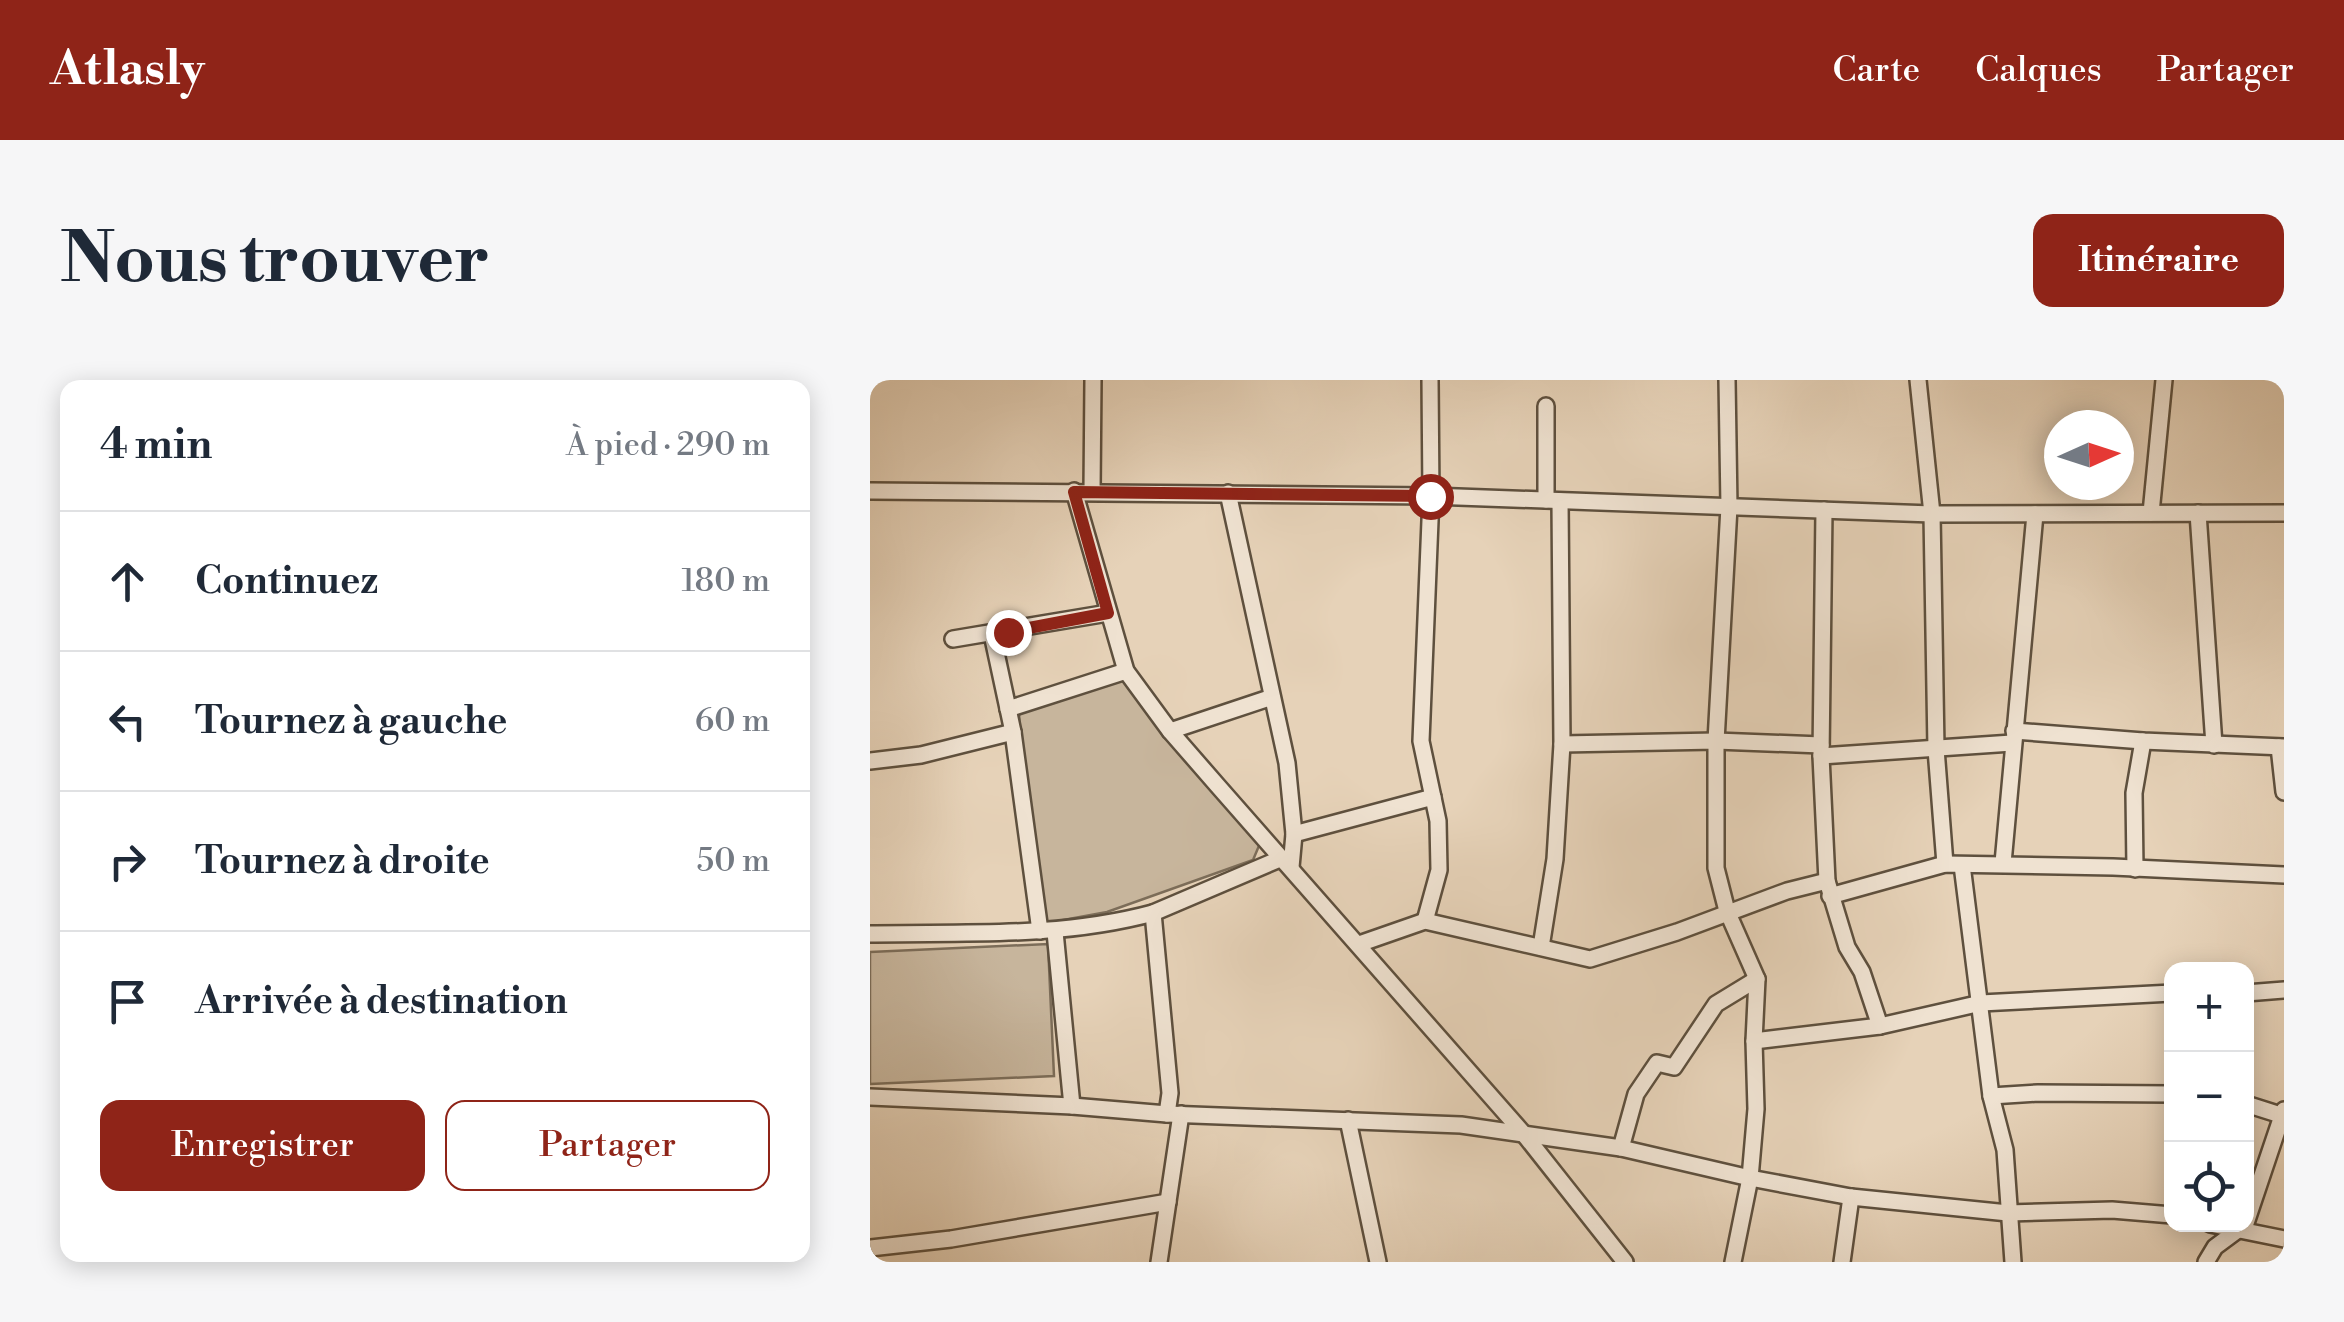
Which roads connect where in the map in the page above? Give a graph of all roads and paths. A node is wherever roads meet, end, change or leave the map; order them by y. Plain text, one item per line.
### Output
1 (1093, 380) edge
2 (1430, 380) edge
3 (1727, 380) edge
4 (1918, 380) edge
5 (2164, 380) edge
6 (1546, 406) dead end
7 (870, 491) edge
8 (1074, 492) junction
9 (1092, 492) junction
10 (1228, 493) junction
11 (1430, 496) junction
12 (1553, 500) junction
13 (1729, 507) junction
14 (1824, 510) junction
15 (2151, 513) junction
16 (2198, 513) junction
17 (2284, 513) edge
18 (1932, 514) junction
19 (2035, 514) junction
20 (1108, 613) junction
21 (992, 634) junction
22 (954, 639) dead end
23 (1126, 671) junction
24 (1272, 697) junction
25 (1008, 709) junction
26 (1170, 731) junction
27 (1013, 732) junction
28 (2013, 737) junction
29 (1716, 741) junction
30 (2143, 741) junction
31 (1562, 744) junction
32 (2214, 745) junction
33 (2282, 747) edge
34 (1936, 749) junction
35 (1821, 750) junction
36 (870, 761) edge
37 (2284, 792) edge
38 (1434, 797) junction
39 (1294, 834) junction
40 (1287, 862) junction
41 (2003, 863) junction
42 (1954, 864) junction
43 (2135, 870) junction
44 (2284, 875) edge
45 (1828, 888) junction
46 (1727, 911) junction
47 (1153, 912) junction
48 (1425, 921) junction
49 (1048, 932) junction
50 (870, 934) edge
51 (1359, 944) junction
52 (1541, 947) junction
53 (1757, 979) junction
54 (2284, 990) edge
55 (2254, 992) edge
56 (2164, 994) edge
57 (1981, 1004) junction
58 (1880, 1026) junction
59 (1754, 1041) junction
60 (2164, 1094) edge
61 (1991, 1096) junction
62 (870, 1097) edge
63 (1072, 1106) junction
64 (2254, 1106) edge
65 (1174, 1114) junction
66 (2284, 1114) edge
67 (1348, 1120) junction
68 (1523, 1133) junction
69 (1621, 1148) junction
70 (1750, 1178) junction
71 (2254, 1194) edge
72 (1851, 1197) junction
73 (1168, 1202) junction
74 (2008, 1213) junction
75 (2164, 1214) edge
76 (2254, 1230) edge
77 (2234, 1232) edge
78 (2284, 1239) edge
79 (870, 1248) edge
80 (1159, 1262) edge
81 (1378, 1262) edge
82 (1624, 1262) edge
83 (1732, 1262) edge
84 (1842, 1262) edge
85 (2012, 1262) edge
86 (2206, 1262) edge

1 - 9 street
2 - 11 street
3 - 13 street
4 - 18 street
5 - 15 street
6 - 12 street
7 - 8 street
8 - 9 street
8 - 20 street
9 - 10 street
10 - 11 street
10 - 24 street
11 - 12 street
11 - 38 street
12 - 13 street
12 - 31 street
13 - 14 street
13 - 29 street
14 - 18 street
14 - 35 street
15 - 16 street
15 - 19 street
16 - 17 street
16 - 32 street
18 - 19 street
18 - 34 street
19 - 28 street
20 - 21 street
20 - 23 street
21 - 22 street
21 - 25 street
23 - 25 street
23 - 26 street
24 - 26 street
24 - 39 street
25 - 27 street
26 - 40 street
27 - 36 street
27 - 49 street
28 - 30 street
28 - 34 street
28 - 41 street
29 - 31 street
29 - 35 street
29 - 46 street
30 - 32 street
30 - 43 street
31 - 52 street
32 - 33 street
33 - 37 street
34 - 35 street
34 - 42 street
35 - 45 street
38 - 39 street
38 - 48 street
39 - 40 street
40 - 47 street
40 - 51 street
41 - 42 street
41 - 43 street
42 - 45 street
42 - 57 street
43 - 44 street
45 - 46 street
45 - 58 street
46 - 52 street
46 - 53 street
47 - 49 street
47 - 65 street
48 - 51 street
48 - 52 street
49 - 50 street
49 - 63 street
51 - 68 street
53 - 59 street
53 - 69 street
54 - 55 street
56 - 57 street
57 - 58 street
57 - 61 street
58 - 59 street
59 - 70 street
60 - 61 street
61 - 74 street
62 - 63 street
63 - 65 street
64 - 66 street
65 - 67 street
65 - 73 street
66 - 71 street
67 - 68 street
67 - 81 street
68 - 69 street
68 - 82 street
69 - 70 street
70 - 72 street
70 - 83 street
72 - 74 street
72 - 84 street
73 - 79 street
73 - 80 street
74 - 75 street
74 - 85 street
76 - 78 street
77 - 86 street

